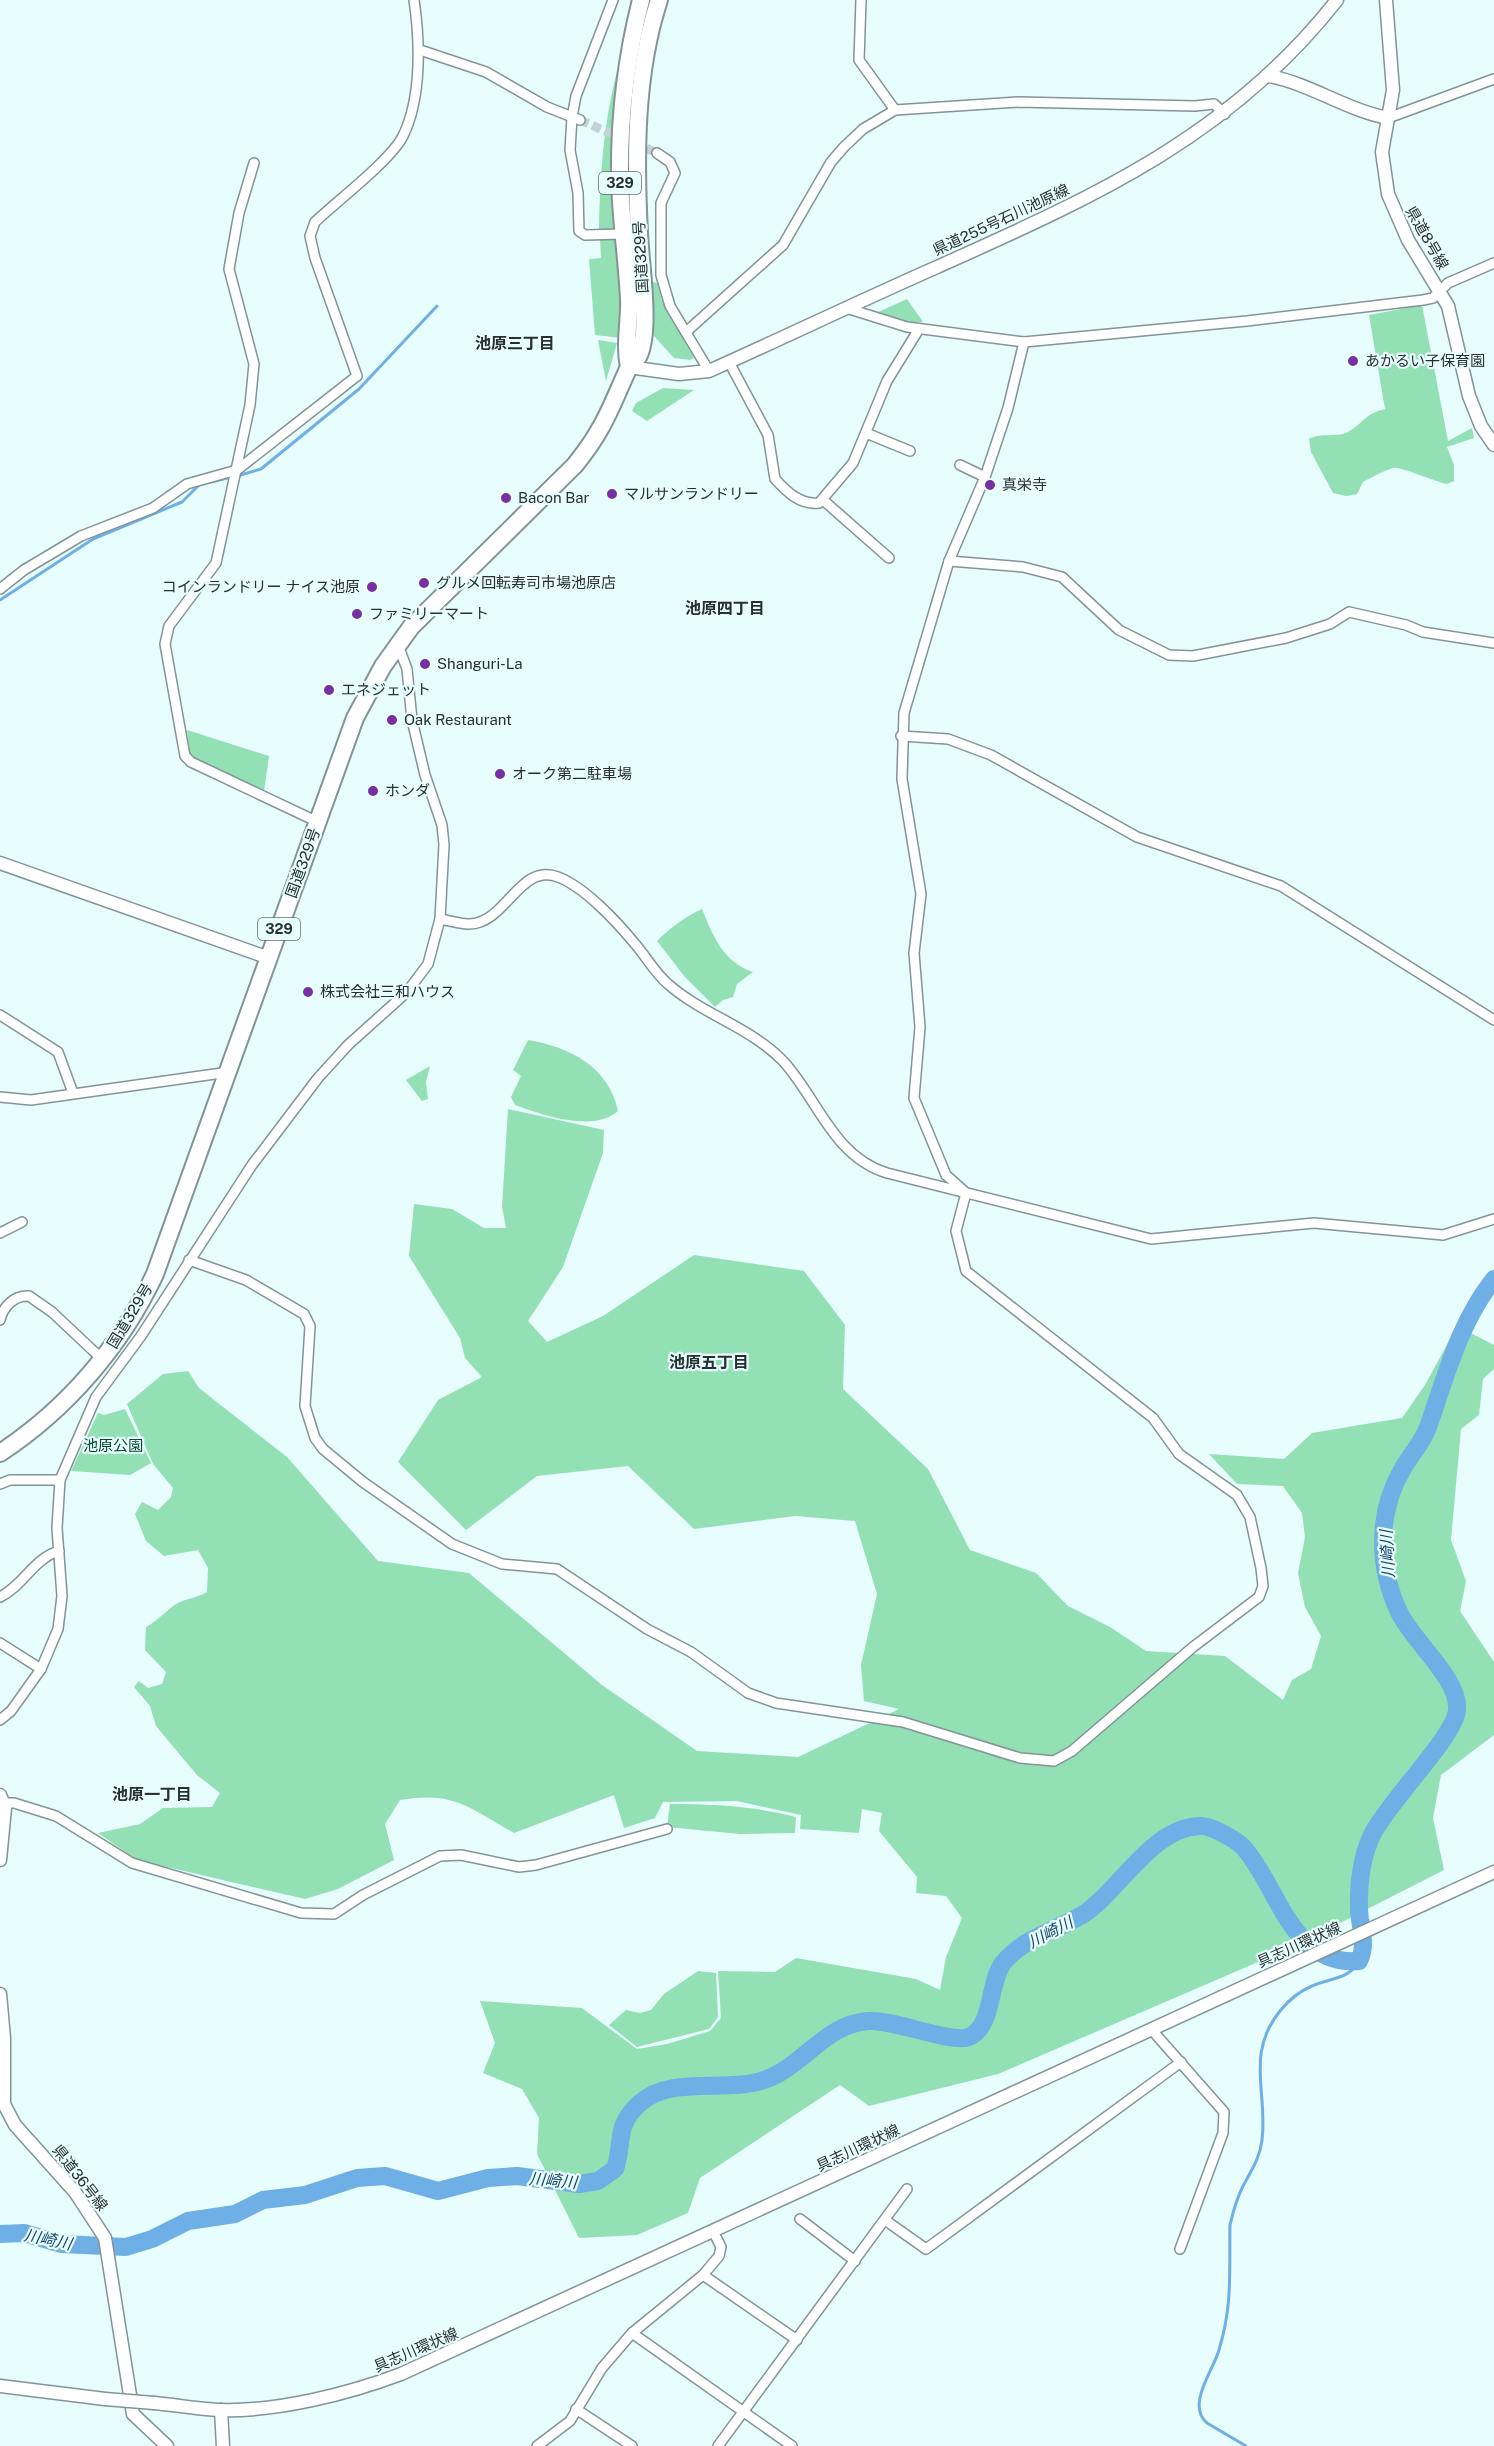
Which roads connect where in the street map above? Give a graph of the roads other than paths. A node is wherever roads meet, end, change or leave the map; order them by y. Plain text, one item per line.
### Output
1 (414, 0) edge
2 (613, 0) edge
3 (641, 0) edge
4 (659, 0) edge
5 (861, 0) edge
6 (1337, 0) edge
7 (1386, 0) edge
8 (420, 50) junction
9 (1269, 76) junction
10 (1494, 80) edge
11 (895, 110) junction
12 (1225, 114) junction
13 (576, 118) junction
14 (1388, 118) junction
15 (657, 153) tunnel mouth
16 (254, 163) dead end
17 (623, 234) junction
18 (1494, 263) edge
19 (661, 274) junction
20 (642, 279) junction
21 (1440, 291) junction
22 (846, 308) junction
23 (919, 329) junction
24 (686, 332) junction
25 (1024, 342) junction
26 (729, 362) junction
27 (629, 366) junction
28 (709, 371) junction
29 (866, 433) junction
30 (1494, 445) edge
31 (910, 451) dead end
32 (960, 465) dead end
33 (237, 471) junction
34 (985, 477) junction
35 (823, 500) junction
36 (889, 558) dead end
37 (949, 561) junction
38 (0, 589) edge
39 (1494, 643) edge
40 (398, 645) junction
41 (902, 736) junction
42 (318, 822) junction
43 (0, 863) edge
44 (440, 919) junction
45 (269, 958) junction
46 (0, 1015) edge
47 (1494, 1020) edge
48 (229, 1072) junction
49 (73, 1093) junction
50 (0, 1097) edge
51 (966, 1193) junction
52 (1494, 1219) edge
53 (22, 1222) dead end
54 (0, 1233) edge
55 (189, 1260) junction
56 (0, 1316) edge
57 (134, 1332) junction
58 (103, 1360) junction
59 (1, 1451) edge
60 (60, 1480) junction
61 (0, 1484) edge
62 (59, 1551) junction
63 (0, 1597) edge
64 (0, 1643) edge
65 (41, 1669) junction
66 (0, 1720) edge
67 (2, 1799) edge
68 (667, 1829) dead end
69 (0, 1860) edge
70 (1494, 1872) edge
71 (0, 1994) edge
72 (1151, 2029) junction
73 (1180, 2062) junction
74 (907, 2189) dead end
75 (800, 2219) dead end
76 (885, 2220) junction
77 (713, 2231) junction
78 (1180, 2249) dead end
79 (855, 2261) junction
80 (703, 2275) junction
81 (632, 2332) junction
82 (797, 2340) junction
83 (3, 2386) edge
84 (576, 2409) junction
85 (221, 2410) junction
86 (742, 2410) junction
87 (167, 2446) edge
88 (223, 2446) edge
89 (537, 2446) edge
90 (632, 2446) edge
91 (718, 2446) edge
92 (792, 2446) edge

1 - 8 street
2 - 13 street
3 - 17 highway, 国道329号 / 329
4 - 20 highway, 国道329号 / 329
5 - 11 street
6 - 9 main road, 県道255号石川池原線
7 - 14 main road, 県道8号線
8 - 13 street
8 - 33 street
9 - 12 main road, 県道255号石川池原線
9 - 14 main road
10 - 14 street
11 - 12 street
11 - 24 street
12 - 22 main road, 県道255号石川池原線
13 - 17 street
14 - 21 main road, 県道8号線
15 - 19 street
16 - 33 street
17 - 27 highway, 国道329号 / 329
18 - 21 street
19 - 20 street
19 - 24 street
20 - 27 highway, 国道329号 / 329
21 - 25 street
21 - 30 main road, 県道8号線
22 - 23 street
22 - 26 main road, 県道255号石川池原線
23 - 25 street
23 - 29 street
24 - 28 street
25 - 34 street
26 - 28 main road, 県道255号石川池原線
26 - 35 street
27 - 28 main road, 県道255号石川池原線
27 - 40 highway, 国道329号 / 329
29 - 31 street
29 - 35 street
32 - 34 street
33 - 38 street
33 - 42 street
34 - 37 street
35 - 36 street
37 - 39 street
37 - 41 street
40 - 42 highway, 国道329号 / 329
40 - 44 street
41 - 47 street
41 - 51 street
42 - 45 highway, 国道329号 / 329
43 - 45 main road
44 - 51 street
44 - 55 street
45 - 48 highway, 国道329号 / 329
46 - 49 street
48 - 49 street
48 - 57 highway, 国道329号 / 329
49 - 50 street
51 - 52 street
51 - 55 street
53 - 54 street
55 - 57 street
56 - 58 street
57 - 58 highway, 国道329号 / 329
57 - 60 street
58 - 59 highway, 国道329号 / 329
60 - 61 street
60 - 62 street
62 - 63 street
62 - 65 street
64 - 65 street
65 - 66 street
67 - 68 street
67 - 69 main road
70 - 72 main road, 具志川環状線
71 - 87 main road, 県道36号線
72 - 73 street
72 - 77 main road, 具志川環状線
73 - 76 street
73 - 78 street
74 - 76 street
75 - 79 street
76 - 79 street
77 - 80 street
77 - 85 main road, 具志川環状線
79 - 82 street
80 - 81 street
80 - 82 street
81 - 84 street
81 - 86 street
82 - 86 street
83 - 85 main road, 具志川環状線, bridge
84 - 89 street
84 - 90 street
85 - 88 main road
86 - 91 street
86 - 92 street

